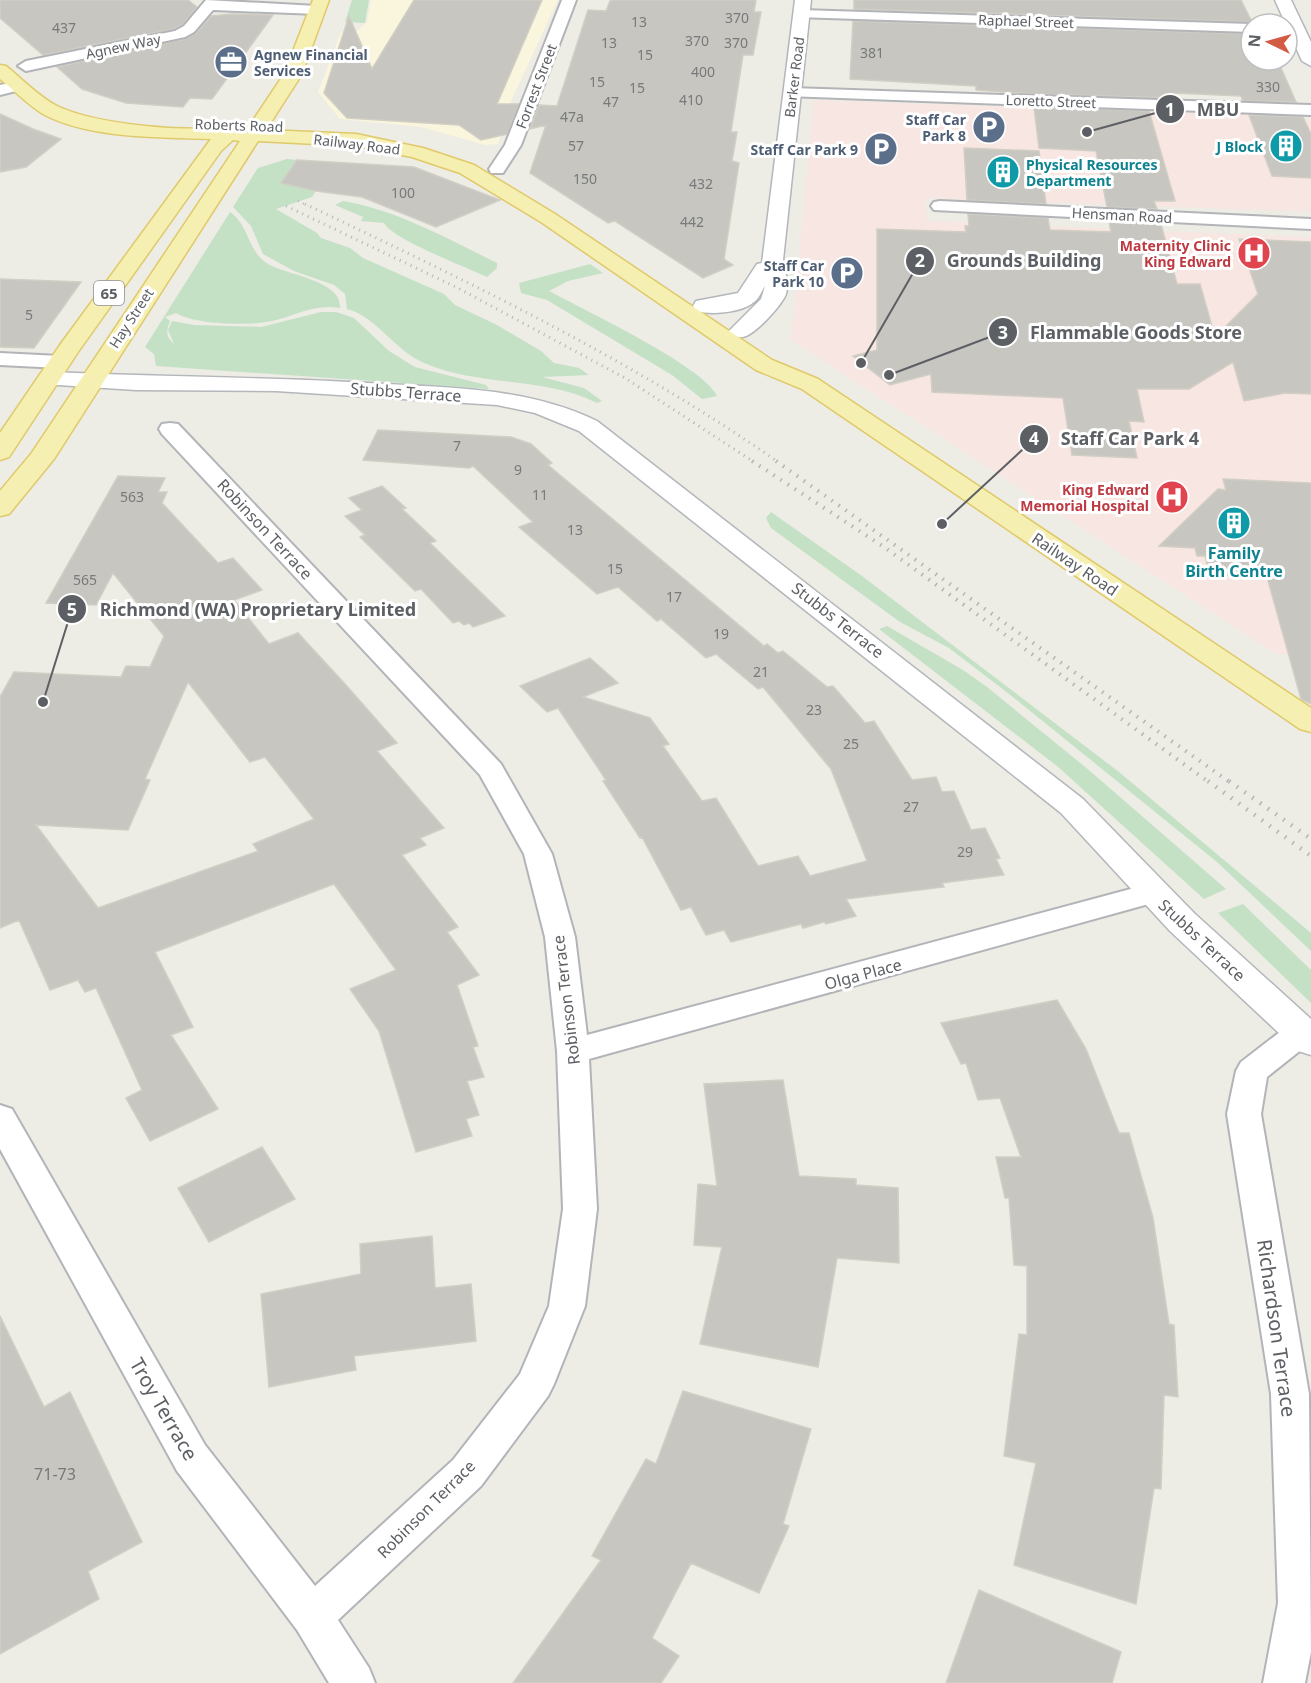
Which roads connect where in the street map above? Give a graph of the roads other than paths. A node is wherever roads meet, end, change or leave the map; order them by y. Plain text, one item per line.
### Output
1 (569, 0) edge
2 (211, 3) edge
3 (319, 5) edge
4 (802, 7) edge
5 (1239, 27) edge
6 (1299, 41) edge
7 (9, 51) dead end
8 (1311, 60) edge
9 (26, 66) junction
10 (0, 70) edge
11 (293, 74) junction
12 (43, 79) dead end
13 (19, 87) junction
14 (0, 90) edge
15 (792, 93) junction
16 (68, 99) dead end
17 (1311, 110) edge
18 (78, 122) junction
19 (320, 128) junction
20 (256, 130) junction
21 (228, 135) junction
22 (416, 152) junction
23 (237, 158) junction
24 (501, 163) junction
25 (177, 198) junction
26 (940, 206) dead end
27 (555, 207) joint
28 (1309, 223) edge
29 (772, 260) junction
30 (704, 306) junction
31 (740, 331) junction
32 (0, 359) edge
33 (55, 371) junction
34 (95, 373) junction
35 (0, 376) edge
36 (810, 384) junction
37 (170, 429) dead end
38 (0, 452) edge
39 (0, 508) edge
40 (1311, 722) edge
41 (1153, 893) junction
42 (1306, 1037) edge
43 (573, 1051) junction
44 (0, 1118) edge
45 (312, 1616) junction
46 (354, 1683) edge
47 (1284, 1683) edge

1 - 24 street, Forrest Street
2 - 3 street
2 - 9 street, Agnew Way
3 - 11 main road, Hay Street / 65
4 - 5 street, Raphael Street
4 - 15 street, Barker Road
6 - 8 street
7 - 9 main road
9 - 12 main road
10 - 13 main road, Railway Road
11 - 19 main road
11 - 20 main road, Hay Street / 65
13 - 14 street
13 - 18 main road, Railway Road
15 - 17 street, Loretto Street
15 - 29 street, Barker Road
16 - 20 main road, Roberts Road
18 - 21 main road, Railway Road
18 - 25 main road
19 - 20 main road, Roberts Road
19 - 24 main road, Roberts Road
20 - 21 main road, Railway Road
20 - 22 main road, Railway Road
20 - 23 main road, Hay Street / 65
21 - 25 main road, Hay Street / 65
22 - 23 main road
22 - 36 main road, Railway Road
23 - 34 main road, Hay Street / 65
24 - 27 main road, Roberts Road
25 - 33 main road, Hay Street / 65
26 - 28 street, Hensman Road
27 - 30 main road, Railway Road
29 - 30 street, Barker Road
29 - 31 street, Barker Road
30 - 31 main road, Railway Road
31 - 36 main road, Railway Road
32 - 33 street
33 - 34 street, Stubbs Terrace
33 - 35 street
33 - 38 main road, Hay Street / 65
34 - 39 main road, Hay Street / 65
34 - 41 street, Stubbs Terrace
36 - 40 main road, Railway Road
37 - 43 street, Robinson Terrace
41 - 42 street, Stubbs Terrace
41 - 43 street, Olga Place
42 - 47 street, Richardson Terrace
43 - 45 street, Robinson Terrace
44 - 45 street, Troy Terrace
45 - 46 street, Troy Terrace

